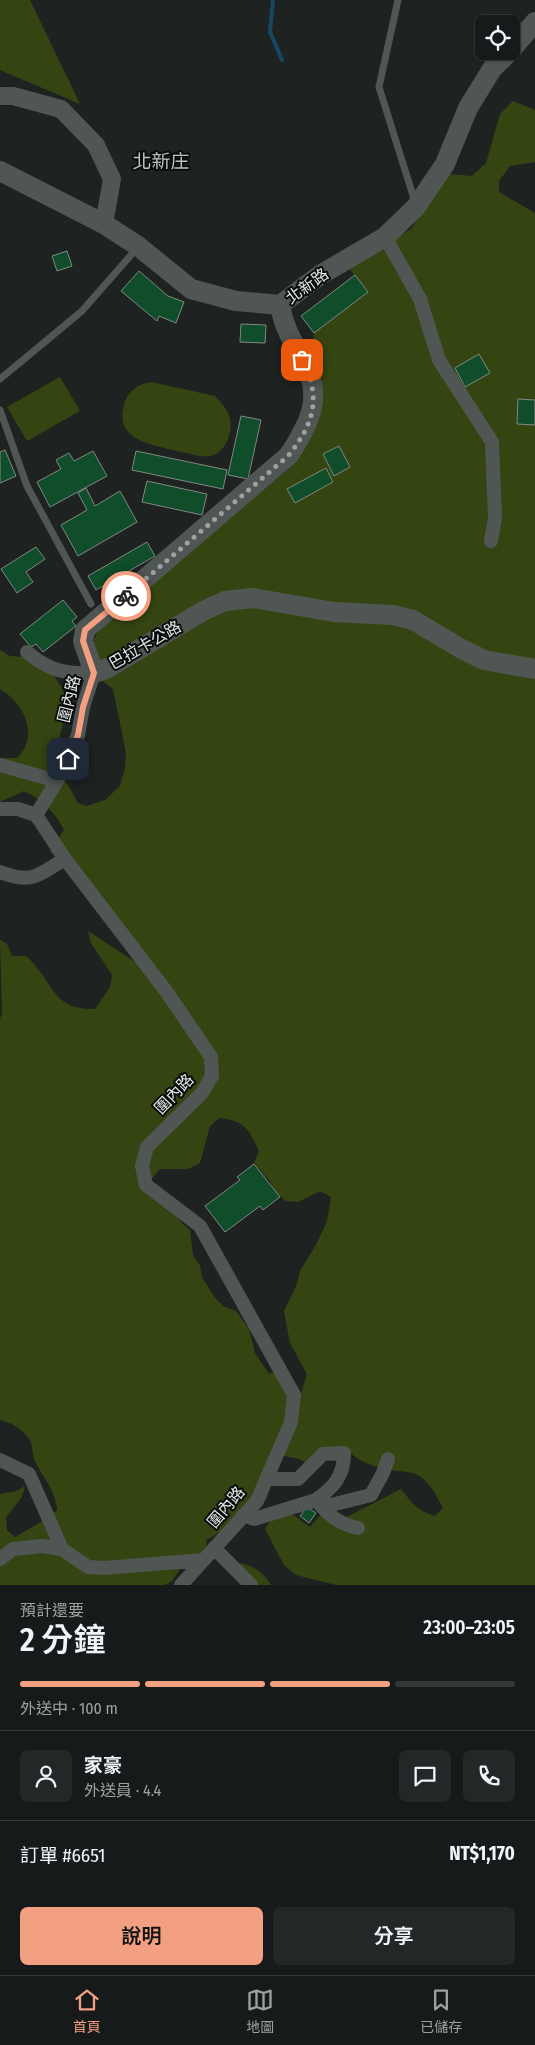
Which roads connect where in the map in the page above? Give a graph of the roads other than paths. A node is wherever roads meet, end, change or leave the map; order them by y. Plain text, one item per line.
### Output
1 (398, 0) edge
2 (535, 22) edge
3 (520, 40) edge
4 (502, 60) edge
5 (0, 96) edge
6 (0, 171) edge
7 (416, 207) junction
8 (104, 224) junction
9 (386, 237) junction
10 (138, 246) junction
11 (280, 305) junction
12 (0, 379) edge
13 (0, 410) edge
14 (491, 541) dead end
15 (91, 604) dead end
16 (28, 652) dead end
17 (535, 669) edge
18 (94, 673) junction
19 (0, 765) edge
20 (57, 781) junction
21 (0, 809) edge
22 (36, 815) junction
23 (65, 860) junction
24 (0, 872) edge
25 (388, 1459) dead end
26 (0, 1460) edge
27 (267, 1479) junction
28 (316, 1500) junction
29 (243, 1515) junction
30 (358, 1528) dead end
31 (214, 1548) junction
32 (62, 1549) junction
33 (0, 1559) edge
34 (204, 1560) junction
35 (181, 1585) edge
36 (251, 1585) edge

1 - 7 lane
2 - 3 main road, 北新路
4 - 7 main road, 北新路
5 - 8 street
6 - 8 main road, 北新路
7 - 9 main road, 北新路
8 - 10 main road, 北新路
9 - 11 main road, 北新路
9 - 14 street
10 - 11 main road, 北新路
10 - 12 lane
11 - 18 main road, 巴拉卡公路
13 - 15 lane
16 - 18 street, 圍內路
17 - 18 main road, 巴拉卡公路
18 - 20 street, 圍內路
19 - 20 street
20 - 22 street, 圍內路
21 - 22 street
22 - 23 street, 圍內路
23 - 24 street
23 - 27 street, 圍內路
25 - 28 street
26 - 32 street
27 - 28 street
27 - 29 street, 圍內路
28 - 29 street
28 - 30 street
29 - 31 street, 圍內路
31 - 34 street, 圍內路
31 - 36 street
32 - 33 street
32 - 34 street
34 - 35 street, 圍內路

